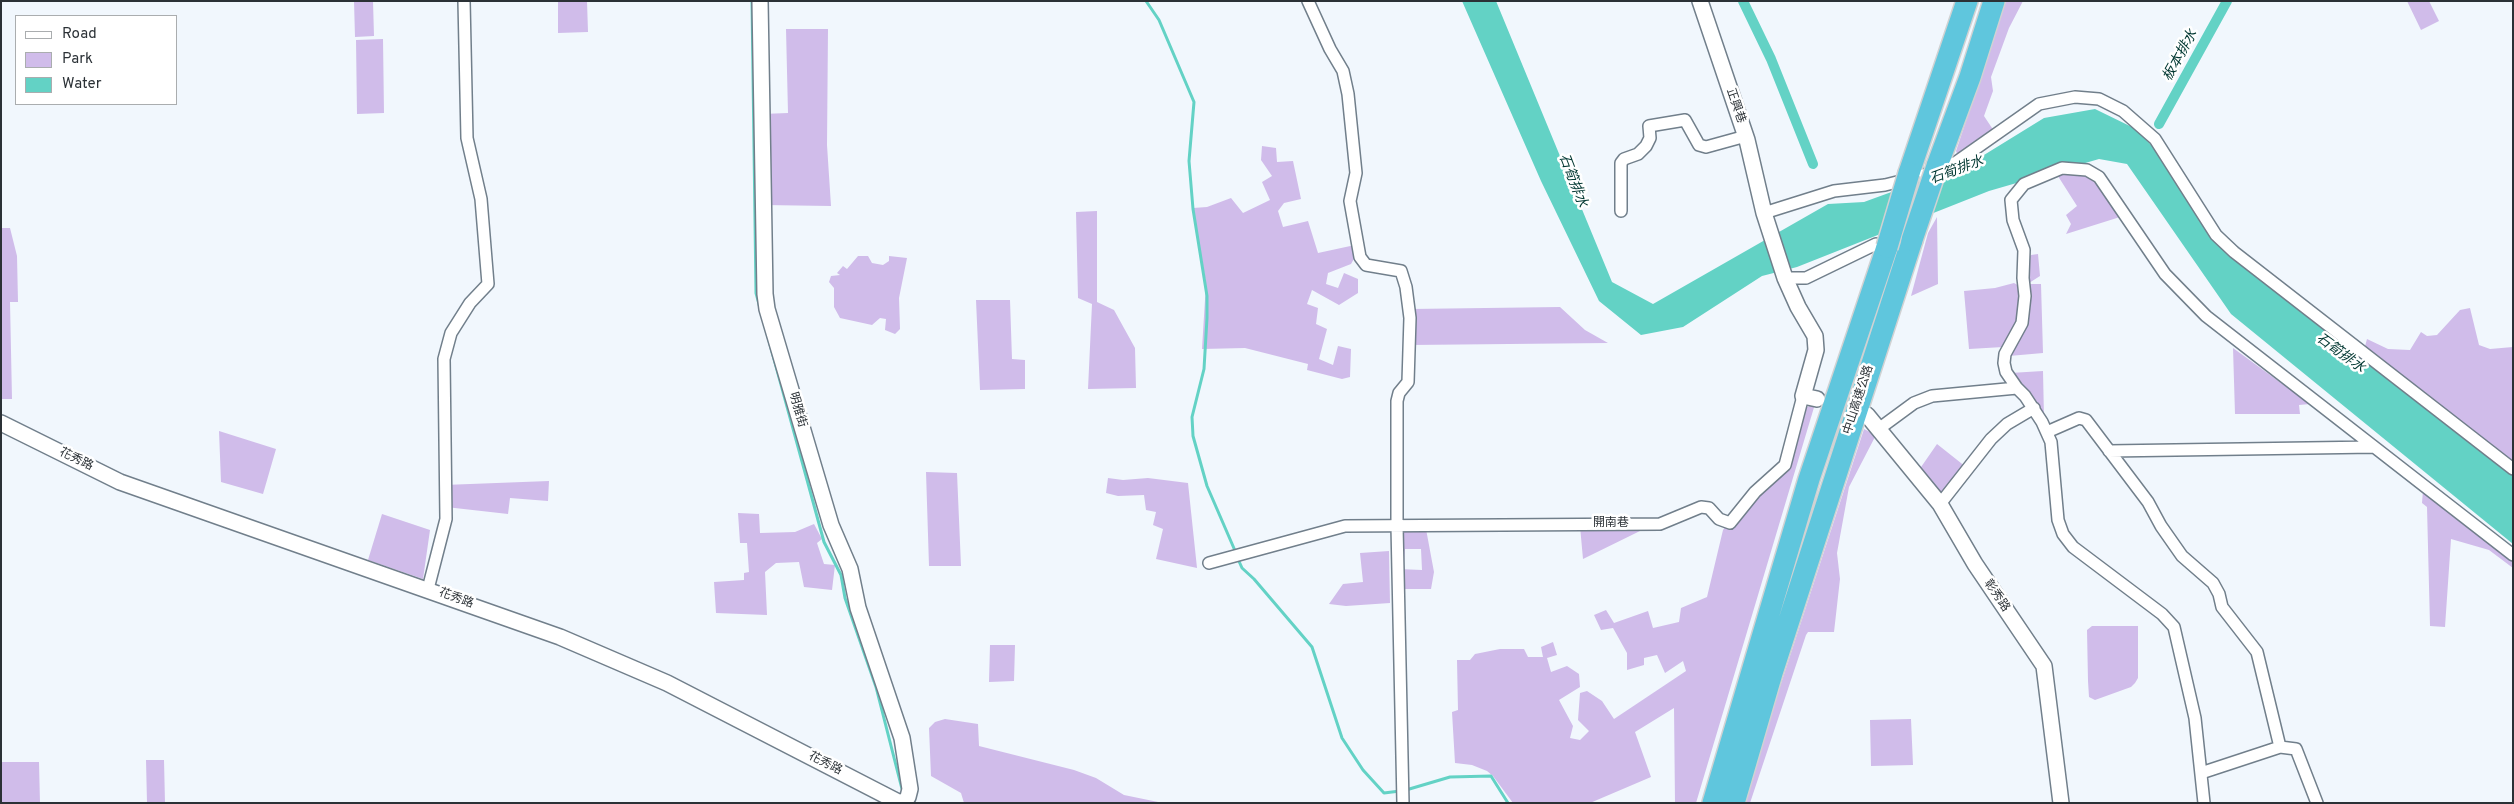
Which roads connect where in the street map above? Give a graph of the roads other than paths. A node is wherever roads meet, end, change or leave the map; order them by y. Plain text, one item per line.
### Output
1 (464, 1) edge
2 (760, 1) edge
3 (1308, 1) edge
4 (1700, 1) edge
5 (1967, 1) edge
6 (1994, 1) edge
7 (1746, 136) junction
8 (1621, 210) dead end
9 (1764, 212) junction
10 (1881, 246) junction
11 (1784, 278) junction
12 (2017, 388) junction
13 (1810, 398) joint
14 (2034, 408) junction
15 (1867, 415) dead end
16 (1, 423) edge
17 (1880, 428) junction
18 (2047, 432) junction
19 (2374, 447) junction
20 (2109, 451) junction
21 (2513, 469) edge
22 (1940, 504) junction
23 (1397, 526) junction
24 (2513, 555) edge
25 (1209, 563) dead end
26 (428, 589) junction
27 (2280, 747) junction
28 (2201, 774) junction
29 (901, 803) edge
30 (1403, 803) edge
31 (1713, 803) edge
32 (1734, 803) edge
33 (2061, 803) edge
34 (2204, 803) edge
35 (2317, 803) edge

1 - 26 street
2 - 29 street, 明雅街
3 - 23 street
4 - 7 street, 正興巷
5 - 10 highway, 中山高速公路, bridge
6 - 32 highway, 中山高速公路, bridge
7 - 8 street
7 - 9 street, 正興巷
9 - 11 street, 正興巷
9 - 21 street
10 - 11 street
10 - 31 highway, 中山高速公路
11 - 13 street, 開南巷
12 - 14 street
12 - 17 street
12 - 19 street
13 - 23 street, 開南巷
14 - 18 street
14 - 22 street
15 - 17 street, 彰秀路
16 - 26 street, 花秀路
17 - 22 street, 彰秀路
18 - 20 street
18 - 28 street
19 - 20 street
19 - 24 street
20 - 27 street
22 - 33 street, 彰秀路
23 - 25 street, 開南巷
23 - 30 street
26 - 29 street, 花秀路
27 - 28 street
27 - 35 street
28 - 34 street

